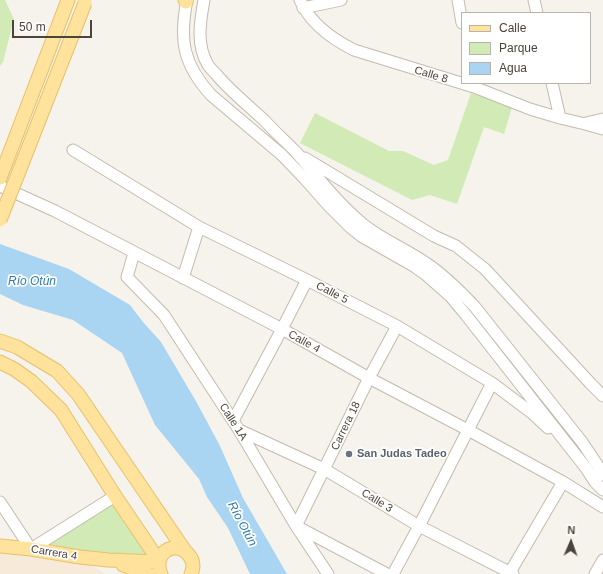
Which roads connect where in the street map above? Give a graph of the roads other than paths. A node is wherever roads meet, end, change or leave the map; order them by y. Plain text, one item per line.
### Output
1 (68, 0) edge
2 (204, 0) edge
3 (341, 0) edge
4 (458, 0) edge
5 (534, 0) edge
6 (186, 1) edge
7 (85, 2) edge
8 (301, 4) edge
9 (537, 12) edge
10 (461, 17) edge
11 (461, 81) edge
12 (552, 84) edge
13 (473, 85) edge
14 (560, 118) junction
15 (603, 119) edge
16 (586, 124) junction
17 (603, 129) edge
18 (73, 150) dead end
19 (296, 152) junction
20 (0, 178) edge
21 (0, 186) edge
22 (0, 220) edge
23 (199, 227) junction
24 (134, 253) junction
25 (183, 278) junction
26 (307, 280) junction
27 (398, 326) junction
28 (282, 329) junction
29 (0, 341) edge
30 (0, 362) edge
31 (369, 378) junction
32 (492, 383) junction
33 (603, 396) edge
34 (236, 426) junction
35 (468, 430) junction
36 (577, 457) junction
37 (324, 469) junction
38 (603, 475) edge
39 (563, 482) junction
40 (603, 490) edge
41 (115, 496) junction
42 (0, 502) edge
43 (603, 507) edge
44 (296, 526) junction
45 (419, 526) junction
46 (0, 546) edge
47 (31, 549) junction
48 (186, 551) junction
49 (108, 560) junction
50 (603, 560) edge
51 (159, 566) edge
52 (194, 572) edge
53 (148, 574) edge
54 (328, 574) edge
55 (387, 574) edge
56 (393, 574) edge
57 (511, 574) edge
58 (595, 574) edge

1 - 20 main road
2 - 19 street
3 - 8 street
4 - 10 street
5 - 9 street
6 - 36 street
7 - 22 main road, bridge
8 - 11 street, Calle 8
12 - 14 street
13 - 14 street, Calle 8
14 - 16 street, Calle 8
15 - 16 street
16 - 17 street, Calle 8
18 - 23 street, Calle 5
19 - 33 street
19 - 38 street
21 - 24 street, Calle 4
23 - 25 street
23 - 26 street, Calle 5
24 - 25 street, Calle 4
24 - 34 street, Calle 1A
25 - 28 street, Calle 4
26 - 27 street, Calle 5
26 - 28 street
27 - 31 street, Carrera 18
27 - 32 street, Calle 5
28 - 31 street, Calle 4
28 - 34 street
29 - 48 main road
30 - 41 main road
31 - 35 street, Calle 4
31 - 37 street, Carrera 18
32 - 35 street
32 - 36 street, Calle 5
34 - 37 street, Calle 3
34 - 44 street, Calle 1A
35 - 39 street, Calle 4
35 - 45 street
36 - 40 street
37 - 44 street, Carrera 18
37 - 45 street, Calle 3
39 - 43 street, Calle 4
39 - 57 street
41 - 47 street
41 - 51 main road
42 - 47 street
44 - 54 street, Calle 1A
44 - 55 street
45 - 56 street
45 - 57 street, Calle 3
46 - 47 main road, Carrera 4
47 - 49 main road, Carrera 4
48 - 51 main road
48 - 52 main road
49 - 51 main road, Carrera 4
49 - 53 main road, Carrera 4
50 - 58 street

